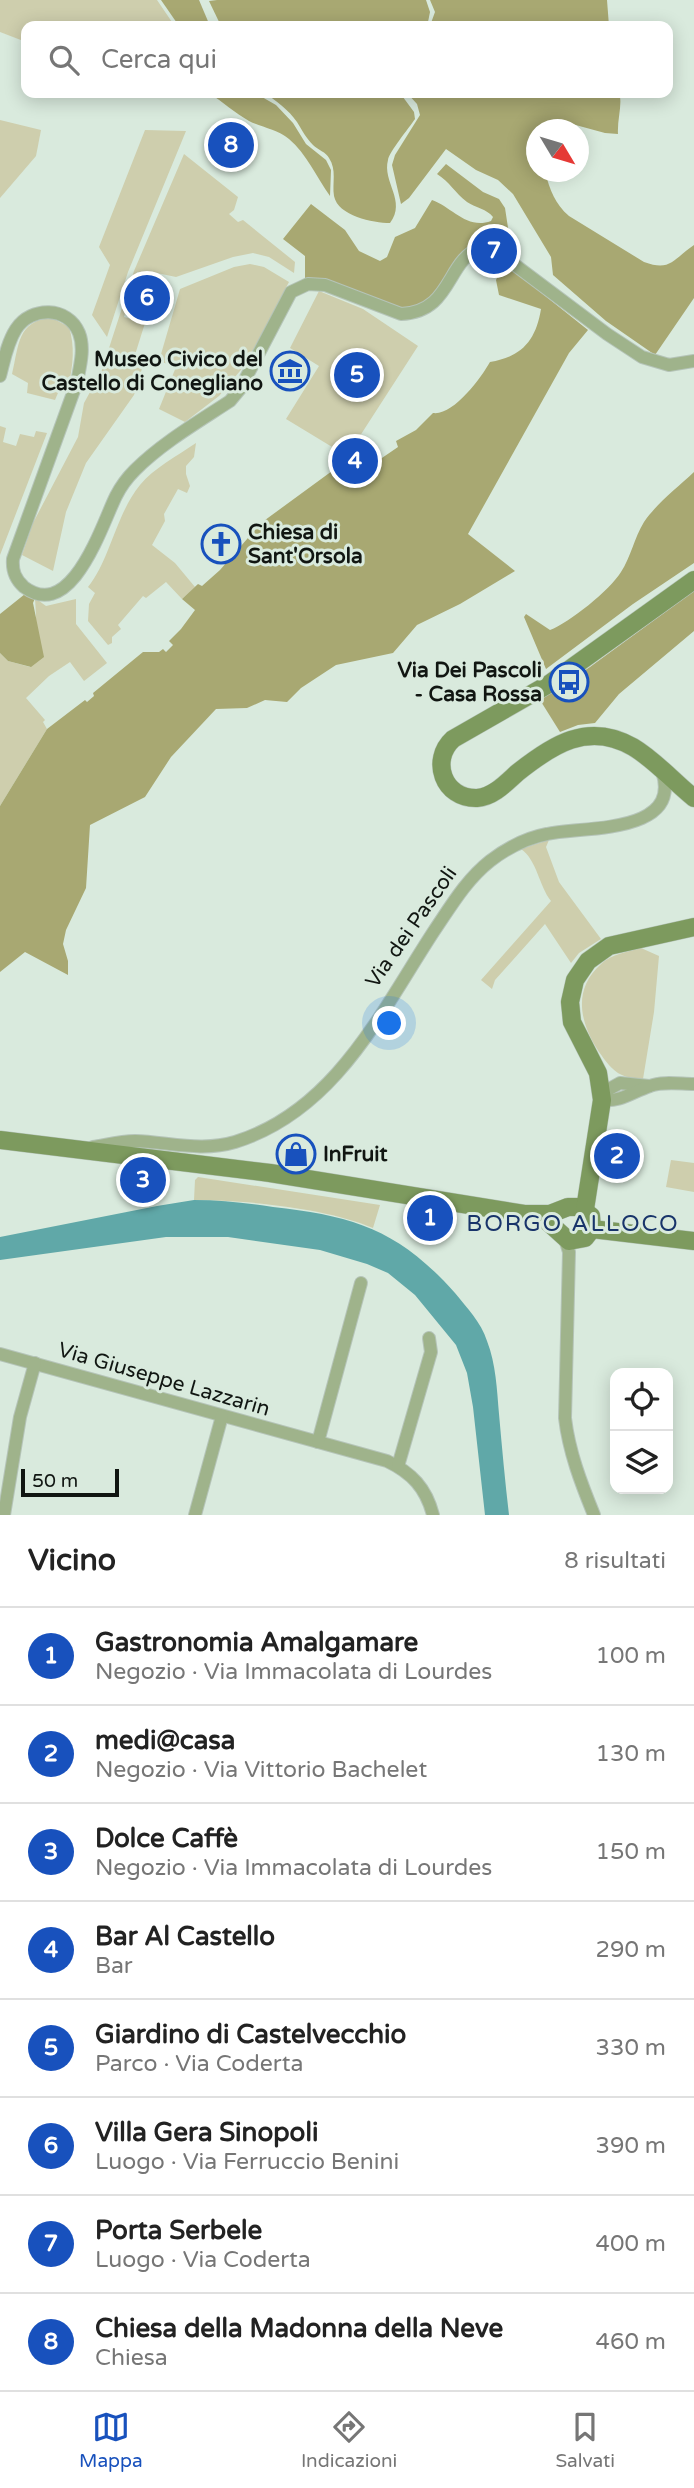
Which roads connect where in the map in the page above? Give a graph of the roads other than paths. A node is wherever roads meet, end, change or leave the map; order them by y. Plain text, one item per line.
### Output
1 (481, 248) dead end
2 (507, 259) tunnel mouth
3 (694, 361) edge
4 (0, 376) edge
5 (694, 580) edge
6 (662, 771) junction
7 (694, 798) edge
8 (694, 927) edge
9 (593, 1063) junction
10 (620, 1083) junction
11 (694, 1084) edge
12 (650, 1086) junction
13 (602, 1096) junction
14 (625, 1098) junction
15 (597, 1128) junction
16 (0, 1140) edge
17 (79, 1150) junction
18 (536, 1215) junction
19 (582, 1215) junction
20 (566, 1241) junction
21 (694, 1241) edge
22 (361, 1283) dead end
23 (429, 1338) dead end
24 (0, 1354) edge
25 (35, 1363) junction
26 (222, 1416) junction
27 (318, 1441) junction
28 (398, 1466) junction
29 (4, 1515) edge
30 (195, 1515) edge
31 (433, 1515) edge
32 (594, 1515) edge

1 - 4 street
2 - 3 street
5 - 6 street
6 - 7 street
6 - 17 street, Via dei Pascoli
8 - 9 street
9 - 10 street
9 - 13 street
10 - 12 street
10 - 13 street
11 - 12 street
12 - 14 street
13 - 14 street
13 - 15 street
14 - 15 street
15 - 19 street
16 - 17 street
17 - 18 street
18 - 19 street
18 - 20 street
19 - 20 street
19 - 20 street
19 - 21 street
20 - 32 street
22 - 27 street
23 - 28 street
24 - 25 street, Via Giuseppe Lazzarin
25 - 26 street, Via Giuseppe Lazzarin
25 - 29 street
26 - 27 street, Via Giuseppe Lazzarin
26 - 30 street
27 - 28 street, Via Giuseppe Lazzarin
28 - 31 street, Via Giuseppe Lazzarin

